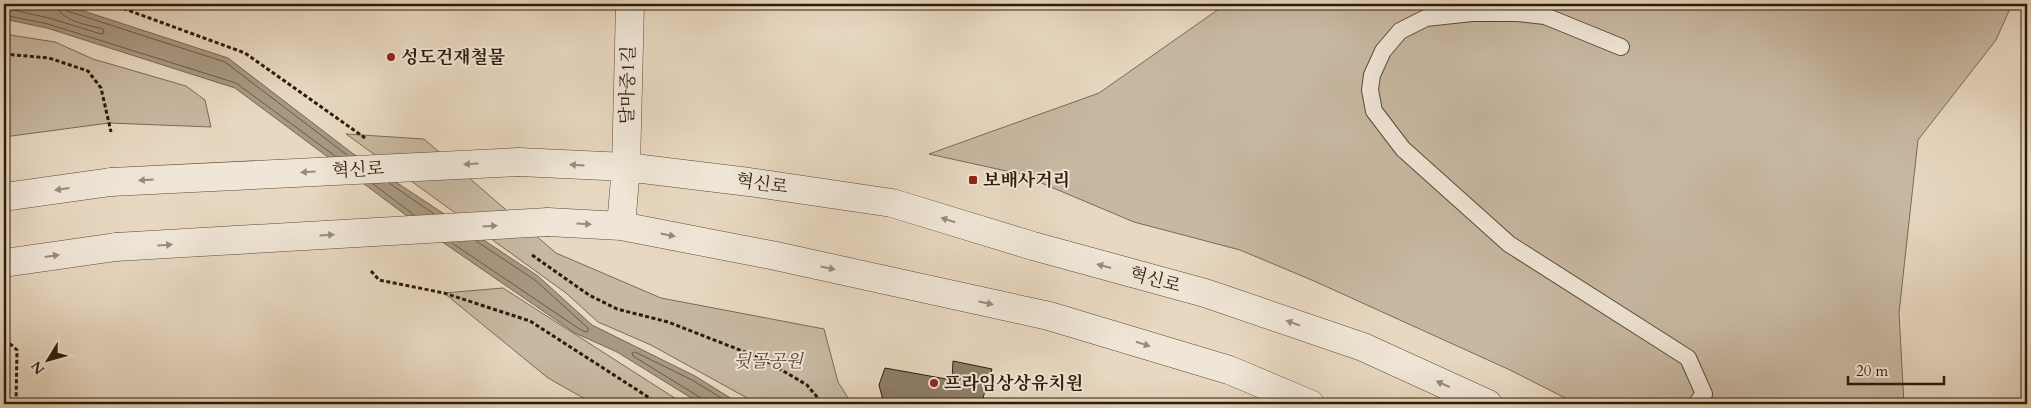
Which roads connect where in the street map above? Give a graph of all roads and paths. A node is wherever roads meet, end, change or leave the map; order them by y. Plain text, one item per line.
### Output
1 (630, 4) edge
2 (1621, 47) dead end
3 (4, 54) edge
4 (111, 132) dead end
5 (626, 167) junction
6 (4, 197) edge
7 (621, 226) junction
8 (4, 262) edge
9 (371, 271) dead end
10 (4, 342) edge
11 (16, 404) edge
12 (659, 404) edge
13 (1310, 404) edge
14 (1488, 404) edge
15 (1696, 404) edge

1 - 5 street, 달마중1길
2 - 15 lane
3 - 4 path
5 -> 6 street, 혁신로, bridge
5 - 7 street, 달마중1길
14 -> 5 street, 혁신로
8 -> 7 street, bridge
7 -> 13 street
9 - 12 path
10 - 11 path

